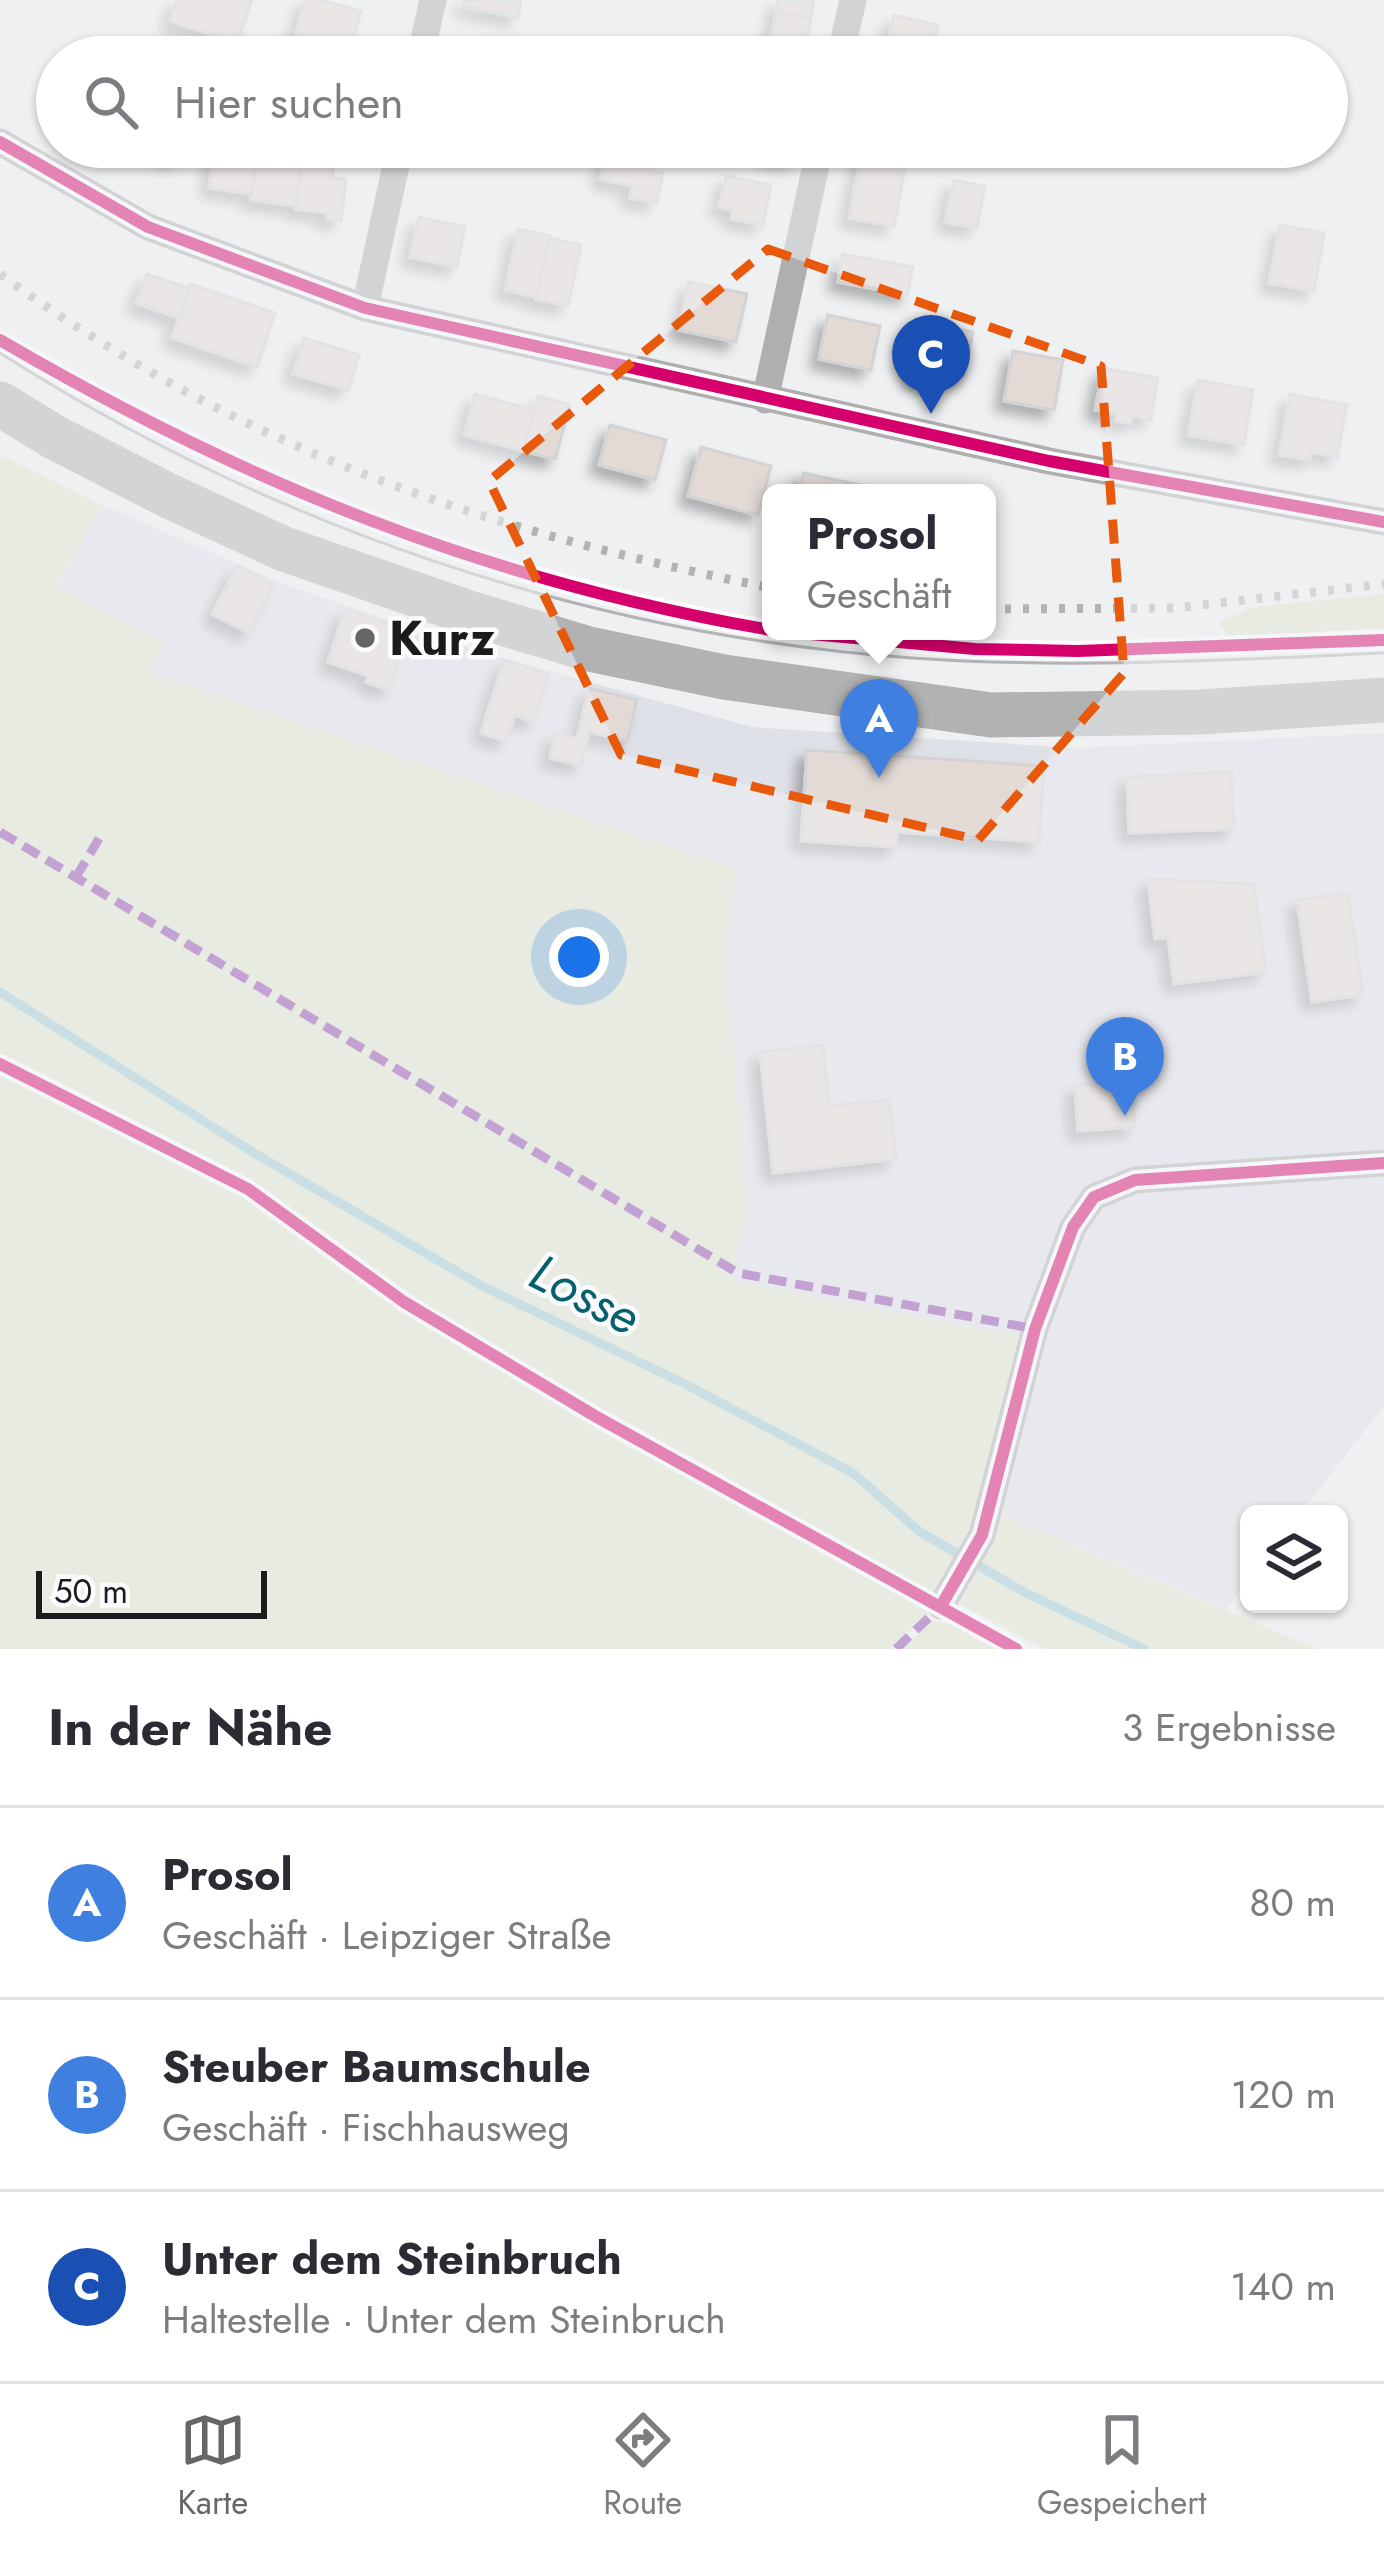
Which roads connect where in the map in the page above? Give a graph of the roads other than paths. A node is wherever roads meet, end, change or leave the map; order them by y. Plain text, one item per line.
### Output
1 (433, 0) edge
2 (853, 0) edge
3 (425, 36) edge
4 (845, 36) edge
5 (0, 142) edge
6 (36, 163) edge
7 (45, 168) edge
8 (395, 168) edge
9 (815, 168) edge
10 (365, 308) junction
11 (765, 400) junction
12 (0, 404) edge
13 (1384, 522) edge
14 (1384, 700) edge
15 (1384, 1163) edge
16 (941, 1606) dead end

1 - 3 street
2 - 4 street
5 - 6 street
7 - 10 street
8 - 10 street
9 - 11 street
10 - 11 street
11 - 13 street
12 - 14 main road
15 - 16 street

